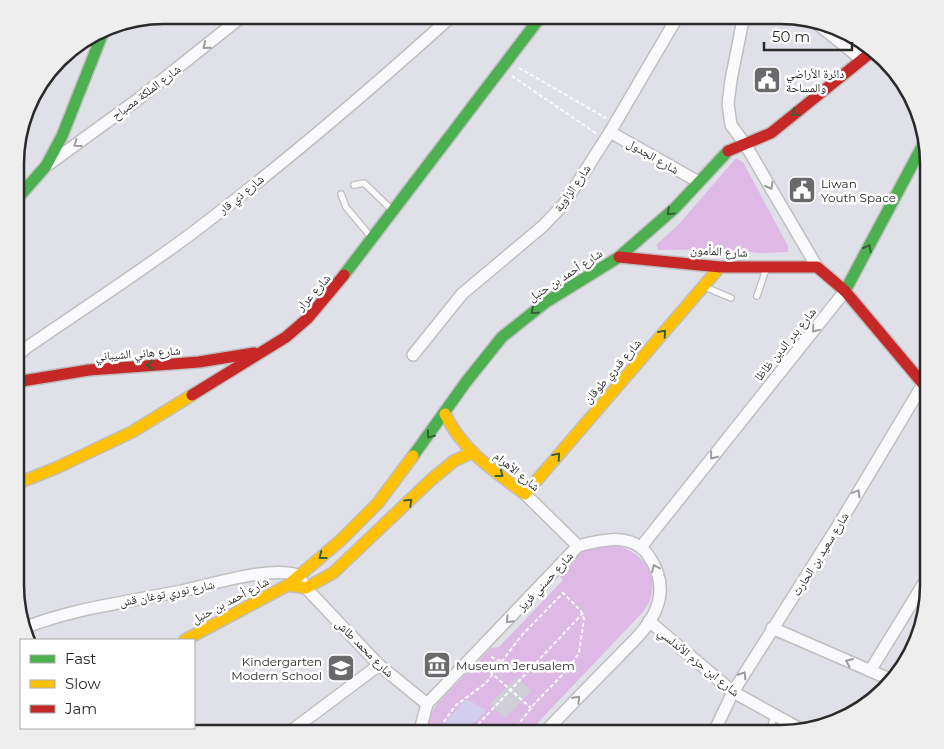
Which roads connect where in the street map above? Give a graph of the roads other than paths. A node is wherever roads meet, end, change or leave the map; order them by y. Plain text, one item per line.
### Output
1 (233, 24) edge
2 (443, 24) edge
3 (535, 24) edge
4 (673, 24) edge
5 (742, 24) edge
6 (827, 32) edge
7 (100, 39) edge
8 (867, 55) edge
9 (861, 59) junction
10 (610, 131) junction
11 (746, 144) junction
12 (919, 150) edge
13 (46, 166) junction
14 (697, 181) junction
15 (354, 185) dead end
16 (24, 191) edge
17 (341, 194) dead end
18 (393, 212) junction
19 (373, 240) junction
20 (619, 257) junction
21 (720, 267) junction
22 (767, 267) junction
23 (817, 268) junction
24 (704, 286) junction
25 (845, 290) junction
26 (757, 296) dead end
27 (731, 298) dead end
28 (24, 350) edge
29 (262, 351) junction
30 (412, 355) dead end
31 (199, 362) junction
32 (24, 381) edge
33 (920, 381) edge
34 (209, 384) junction
35 (920, 397) edge
36 (445, 414) junction
37 (473, 452) junction
38 (24, 481) edge
39 (525, 494) junction
40 (378, 503) junction
41 (393, 518) junction
42 (578, 546) junction
43 (641, 547) junction
44 (298, 575) junction
45 (288, 585) junction
46 (306, 588) junction
47 (920, 590) edge
48 (650, 622) junction
49 (30, 626) edge
50 (772, 628) junction
51 (187, 639) edge
52 (379, 665) junction
53 (870, 671) junction
54 (885, 677) edge
55 (733, 692) junction
56 (427, 704) junction
57 (775, 716) junction
58 (299, 725) edge
59 (421, 725) edge
60 (552, 725) edge
61 (717, 725) edge
62 (771, 725) edge
63 (792, 725) edge

1 -> 13 street, شارع الملكة مصباح
2 - 28 street, شارع ذي قار
3 - 18 street, شارع عرار
4 - 10 street, شارع الزاوية
5 - 11 street
6 - 9 street
7 - 13 street
8 - 9 street, شارع أحمد بن حنبل
9 -> 11 street, شارع أحمد بن حنبل
10 - 14 street, شارع الجدول
10 - 30 street, شارع الزاوية
11 - 14 street, شارع أحمد بن حنبل
11 -> 23 street
25 -> 12 street, شارع بدر الدين ظاظا
13 - 16 street
14 -> 20 street, شارع أحمد بن حنبل
15 - 18 lane
17 - 19 lane
18 - 19 street, شارع عرار
19 - 29 street, شارع عرار
20 - 21 street, شارع المأمون
20 -> 36 street, شارع أحمد بن حنبل
21 - 22 street, شارع المأمون
21 - 24 street, شارع قدري طوقان
22 - 23 street, شارع المأمون
22 - 26 lane
23 - 25 street
24 - 27 lane
39 -> 24 street, شارع قدري طوقان
25 - 33 street
25 -> 43 street, شارع بدر الدين ظاظا
29 - 31 street, شارع هاني الشيباني
29 - 34 street, شارع عرار
31 -> 32 street, شارع هاني الشيباني
31 - 34 street
34 - 38 street, شارع عرار
50 -> 35 street, شارع سعيد بن الحارث
36 - 37 street, شارع الأهرام
36 -> 40 street, شارع أحمد بن حنبل
37 -> 39 street, شارع الأهرام
41 -> 37 street
39 - 42 street, شارع الأهرام
40 - 41 street
40 -> 44 street, شارع أحمد بن حنبل
41 - 46 street
42 - 43 street, شارع حسني فريز
42 -> 56 street, شارع حسني فريز
48 -> 43 street
44 - 45 street, شارع أحمد بن حنبل
44 - 46 street
44 - 49 street, شارع نوري توغان قش
45 - 46 street, شارع أحمد بن حنبل
45 - 51 street, شارع أحمد بن حنبل
46 - 52 street, شارع محمد طاش
47 - 53 street
48 - 55 street, شارع ابن حزم الأندلسي
60 -> 48 street
53 -> 50 street
55 -> 50 street, شارع سعيد بن الحارث
52 - 56 street, شارع محمد طاش
52 - 58 street
53 - 54 street
55 - 57 street, شارع ابن حزم الأندلسي
55 - 61 street, شارع سعيد بن الحارث
56 - 59 street, شارع حسني فريز
57 - 62 lane
57 - 63 street, شارع ابن حزم الأندلسي

